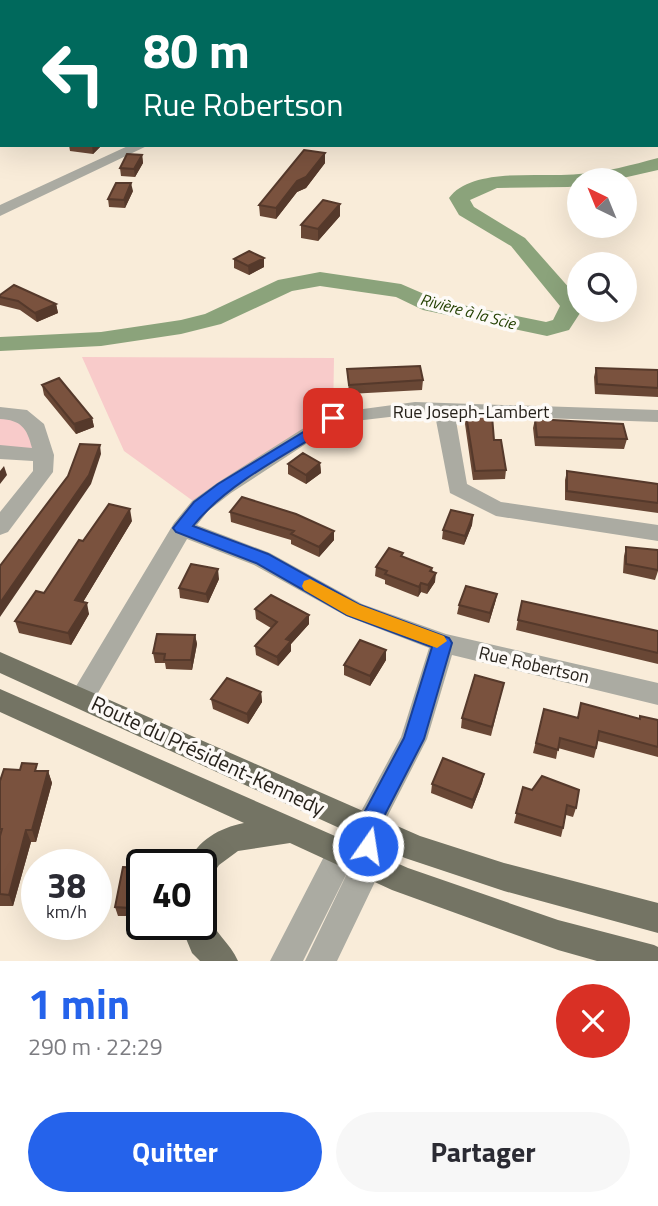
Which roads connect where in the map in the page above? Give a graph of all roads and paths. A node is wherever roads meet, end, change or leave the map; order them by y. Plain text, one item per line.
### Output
1 (138, 147) edge
2 (0, 211) edge
3 (444, 409) junction
4 (0, 413) edge
5 (658, 416) edge
6 (0, 452) edge
7 (44, 455) junction
8 (0, 527) edge
9 (182, 528) junction
10 (658, 533) edge
11 (443, 643) junction
12 (0, 662) edge
13 (658, 694) edge
14 (82, 698) junction
15 (0, 700) edge
16 (367, 828) junction
17 (294, 831) junction
18 (215, 849) edge
19 (355, 859) junction
20 (658, 918) edge
21 (202, 940) edge
22 (222, 961) edge
23 (286, 961) edge
24 (321, 961) edge
25 (654, 961) edge

1 - 2 street
3 - 5 street, Rue Joseph-Lambert
3 - 9 street, Rue Joseph-Lambert
3 - 10 street
4 - 7 street
6 - 7 street
7 - 8 street
9 - 11 street, Rue Robertson
9 - 14 street, Rue Joseph-Lambert
11 - 13 street, Rue Robertson
11 - 16 street
12 - 14 main road, Route du Président-Kennedy
14 - 16 main road, Route du Président-Kennedy
15 - 17 main road, Route du Président-Kennedy
16 - 19 street
16 - 20 main road, Route du Président-Kennedy
17 - 18 main road
17 - 19 main road, Route du Président-Kennedy
19 - 23 street
19 - 24 street
19 - 25 main road, Route du Président-Kennedy
21 - 22 main road

